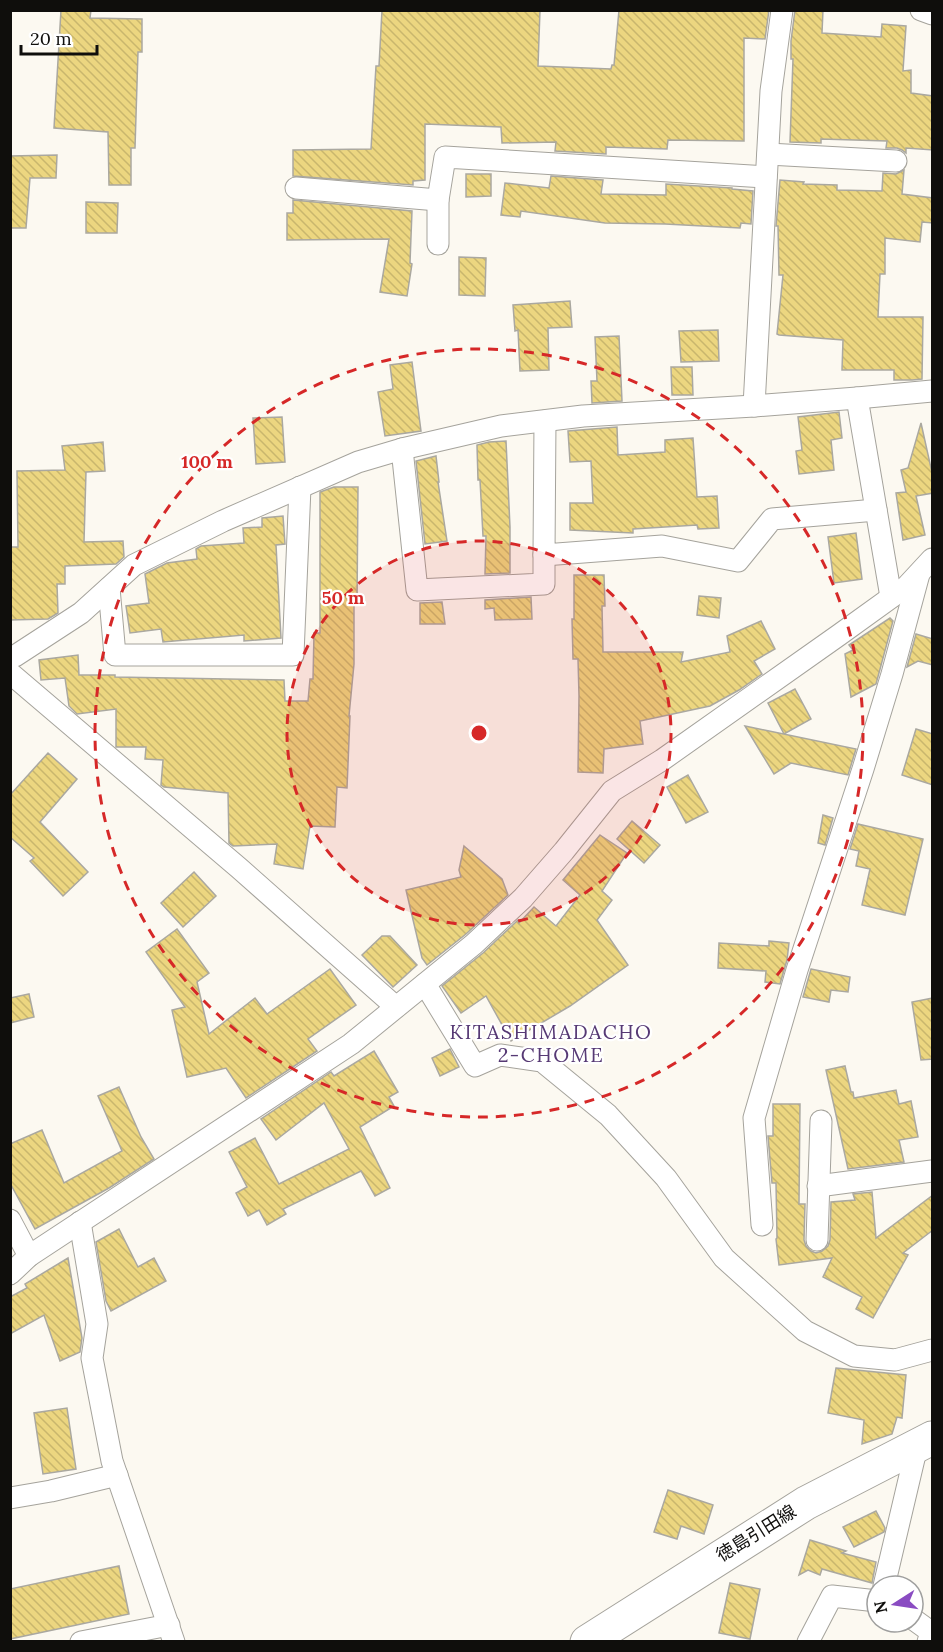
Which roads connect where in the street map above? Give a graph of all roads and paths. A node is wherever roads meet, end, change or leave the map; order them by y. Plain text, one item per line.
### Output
1 (782, 10) edge
2 (921, 10) edge
3 (933, 14) edge
4 (768, 154) junction
5 (896, 161) dead end
6 (766, 177) junction
7 (296, 188) dead end
8 (438, 200) junction
9 (438, 244) dead end
10 (933, 391) edge
11 (857, 398) junction
12 (754, 406) junction
13 (545, 421) junction
14 (402, 449) junction
15 (300, 487) junction
16 (876, 510) junction
17 (544, 555) junction
18 (926, 566) edge
19 (109, 588) junction
20 (891, 597) junction
21 (10, 656) edge
22 (10, 673) edge
23 (425, 984) junction
24 (396, 1007) junction
25 (821, 1121) dead end
26 (933, 1171) edge
27 (818, 1186) junction
28 (10, 1220) edge
29 (80, 1222) junction
30 (762, 1225) dead end
31 (817, 1240) dead end
32 (29, 1256) junction
33 (10, 1274) edge
34 (933, 1350) edge
35 (925, 1442) edge
36 (117, 1475) junction
37 (10, 1498) edge
38 (887, 1574) edge
39 (865, 1600) edge
40 (925, 1628) edge
41 (171, 1633) edge
42 (81, 1641) edge
43 (587, 1641) edge
44 (808, 1641) edge
45 (928, 1641) edge

1 - 4 street
2 - 3 street
4 - 5 street
4 - 6 street
6 - 8 street
6 - 12 street
7 - 8 street
8 - 9 street
10 - 11 street
11 - 12 street
11 - 16 street
12 - 13 street
13 - 14 street
13 - 17 street
14 - 15 street
14 - 17 street
15 - 19 street
15 - 19 street
16 - 17 street
16 - 20 street
18 - 20 street
18 - 30 street
19 - 21 street
20 - 23 street
22 - 24 street
23 - 24 street
23 - 34 street
24 - 29 street
25 - 27 street
26 - 27 street
27 - 31 street
28 - 32 street
29 - 32 street
29 - 36 street
32 - 33 street
35 - 38 street
35 - 43 main road, 徳島引田線
36 - 37 street
36 - 41 street
39 - 44 street
40 - 45 street
41 - 42 street

